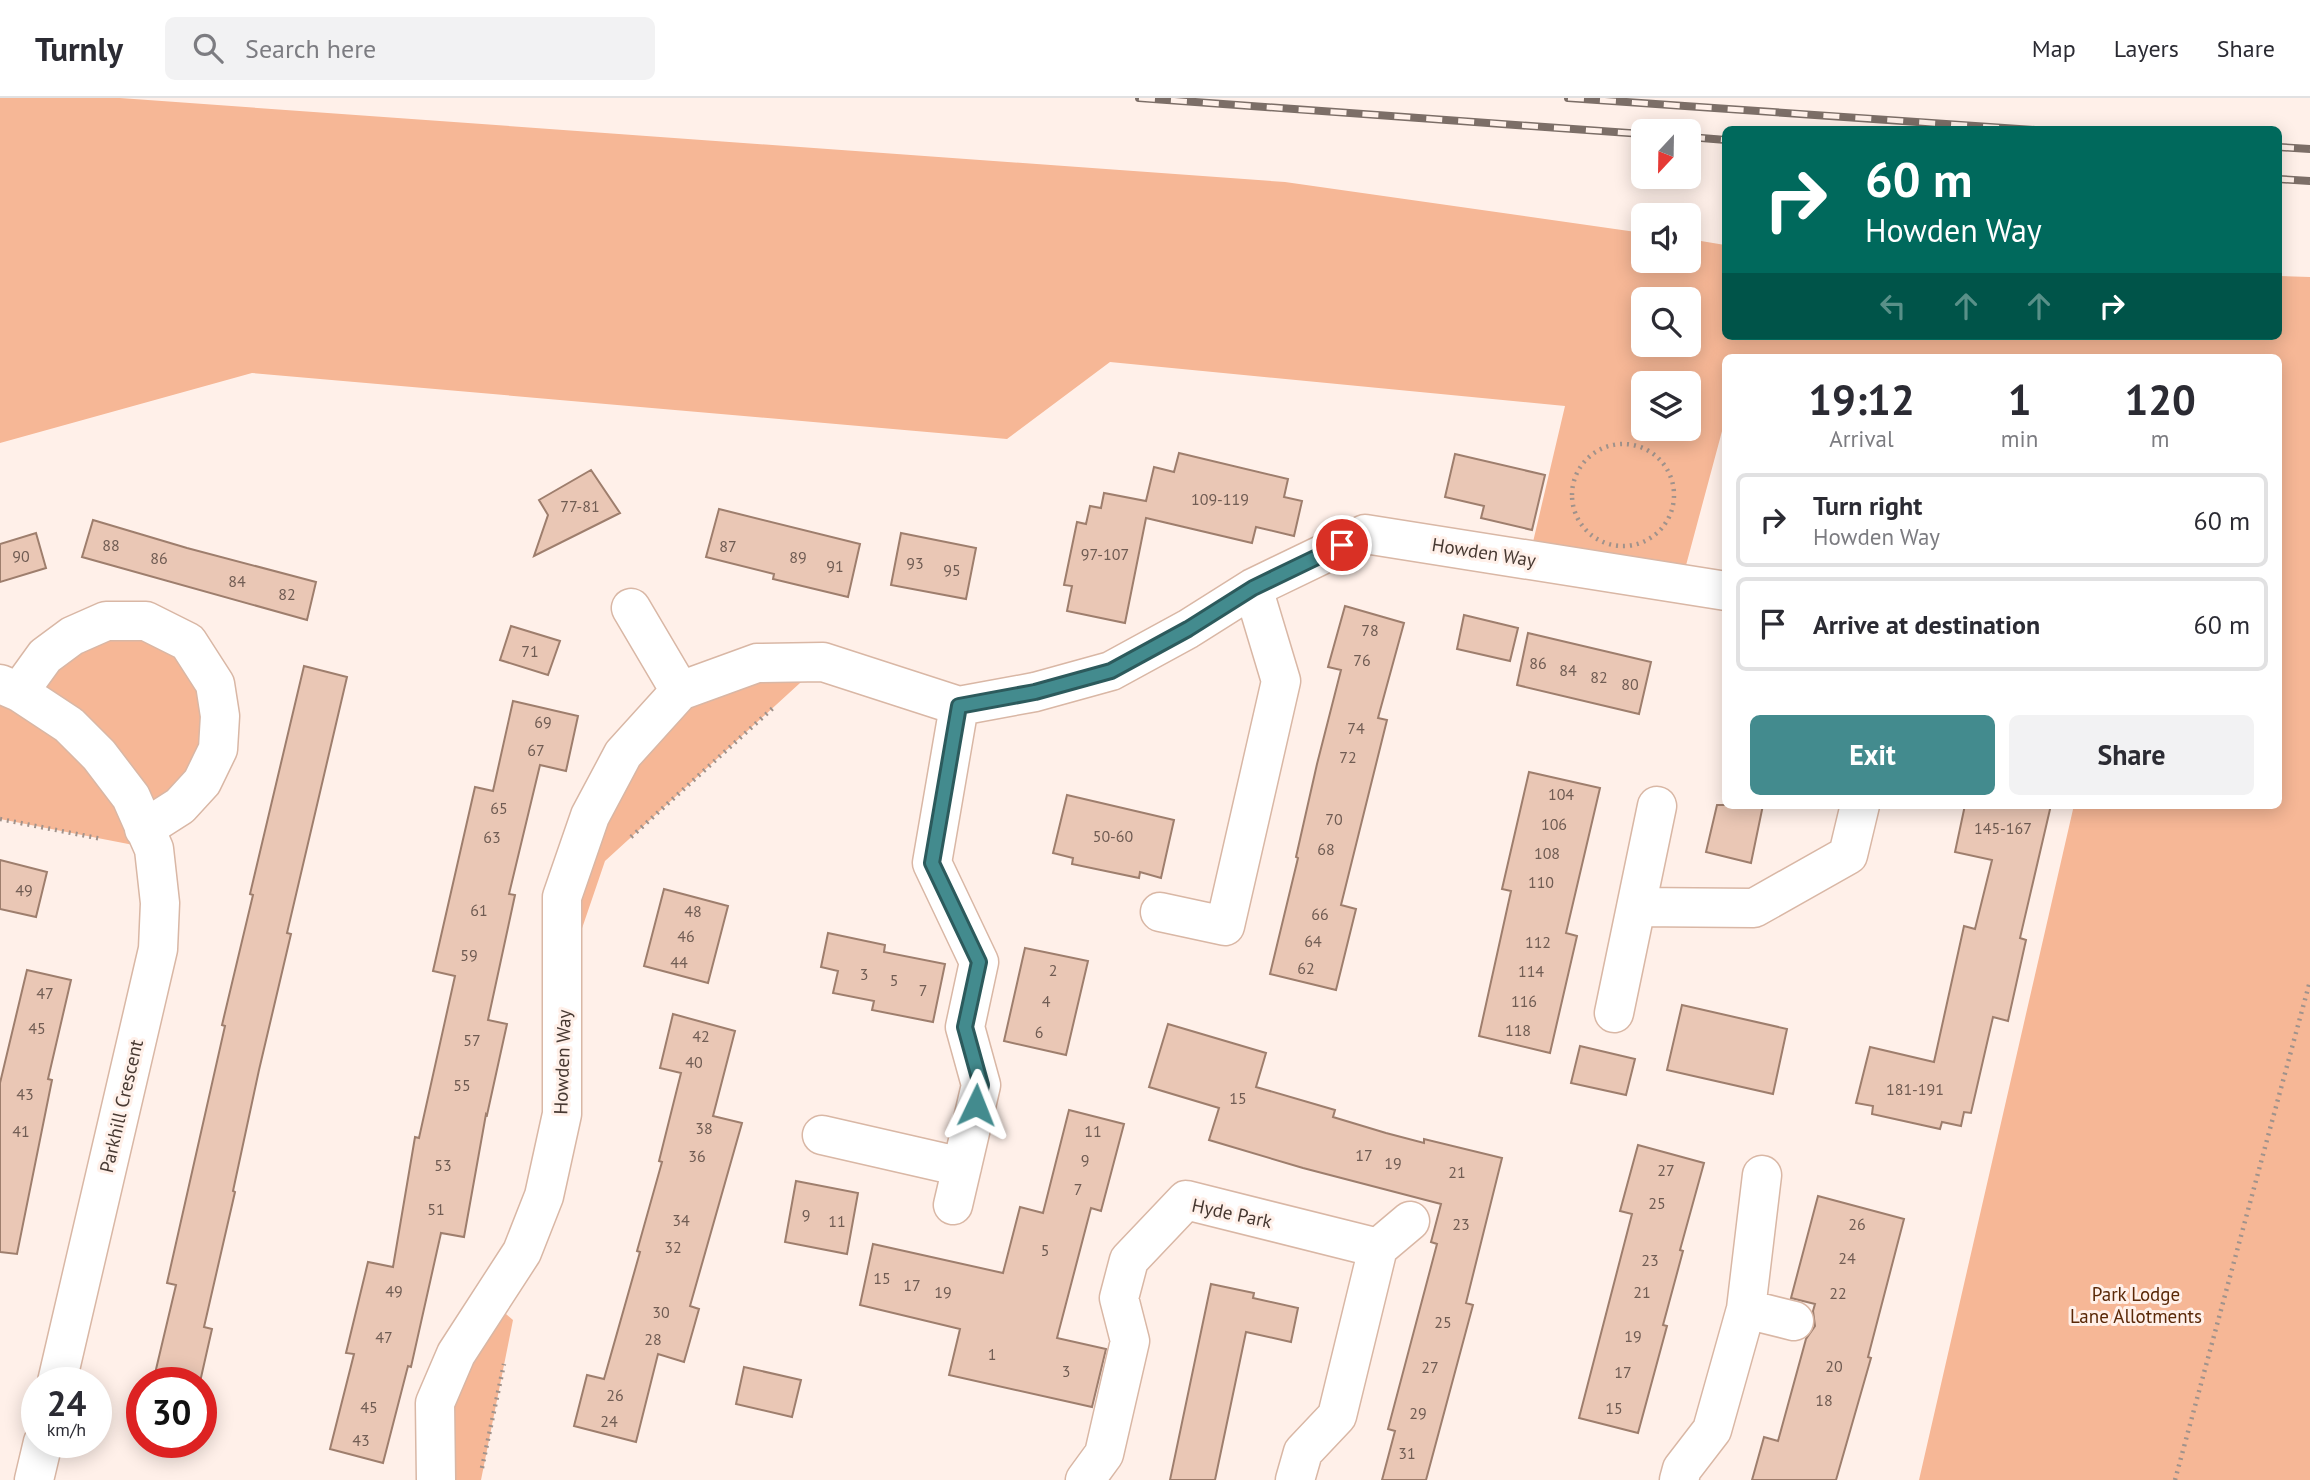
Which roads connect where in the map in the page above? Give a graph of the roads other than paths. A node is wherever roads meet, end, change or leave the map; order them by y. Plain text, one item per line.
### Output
1 (1253, 588) junction
2 (1722, 590) edge
3 (631, 608) dead end
4 (9, 688) edge
5 (680, 691) junction
6 (959, 706) junction
7 (1657, 806) dead end
8 (1859, 809) edge
9 (149, 839) junction
10 (1636, 907) junction
11 (1160, 912) dead end
12 (1614, 1013) dead end
13 (822, 1135) dead end
14 (962, 1167) junction
15 (1762, 1175) dead end
16 (953, 1205) dead end
17 (1410, 1221) dead end
18 (1378, 1248) junction
19 (1746, 1309) junction
20 (1794, 1321) dead end
21 (60, 1367) edge
22 (39, 1458) edge
23 (34, 1480) edge
24 (436, 1480) edge
25 (1085, 1480) edge
26 (1296, 1480) edge
27 (1679, 1480) edge

1 - 2 street, Howden Way
1 - 6 street, Howden Way
1 - 11 street
3 - 5 street
4 - 9 street, Parkhill Crescent
4 - 9 street, Parkhill Crescent
5 - 6 street, Howden Way
5 - 24 street, Howden Way
6 - 14 street
7 - 10 street
8 - 10 street
9 - 21 street, Parkhill Crescent
10 - 12 street
13 - 14 street
14 - 16 street
15 - 19 street
17 - 18 street
18 - 25 street, Hyde Park
18 - 26 street
19 - 20 street
19 - 27 street
22 - 23 street

